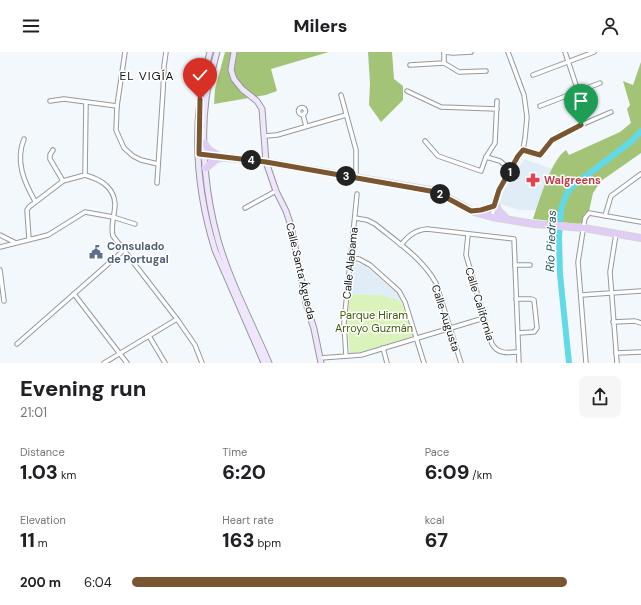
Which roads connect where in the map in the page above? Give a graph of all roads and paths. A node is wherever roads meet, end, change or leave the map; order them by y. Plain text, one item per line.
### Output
1 (125, 52) edge
2 (166, 52) edge
3 (210, 52) edge
4 (217, 52) edge
5 (234, 52) edge
6 (444, 52) edge
7 (472, 52) edge
8 (508, 52) edge
9 (565, 52) edge
10 (594, 52) edge
11 (569, 62) junction
12 (444, 64) junction
13 (410, 65) dead end
14 (486, 70) dead end
15 (533, 75) dead end
16 (600, 83) dead end
17 (407, 91) dead end
18 (578, 91) junction
19 (340, 95) dead end
20 (50, 101) dead end
21 (86, 102) junction
22 (497, 102) dead end
23 (117, 106) junction
24 (540, 106) dead end
25 (497, 108) junction
26 (611, 112) dead end
27 (303, 115) dead end
28 (346, 115) junction
29 (581, 125) junction
30 (306, 126) junction
31 (265, 136) junction
32 (24, 139) dead end
33 (425, 141) dead end
34 (204, 142) junction
35 (53, 150) dead end
36 (523, 150) junction
37 (202, 155) junction
38 (222, 157) junction
39 (486, 157) junction
40 (266, 162) junction
41 (158, 164) junction
42 (206, 168) junction
43 (511, 170) junction
44 (641, 174) edge
45 (85, 175) junction
46 (356, 177) junction
47 (64, 181) junction
48 (157, 183) dead end
49 (276, 191) junction
50 (357, 194) dead end
51 (35, 201) junction
52 (494, 204) junction
53 (245, 208) dead end
54 (471, 211) junction
55 (605, 216) junction
56 (113, 217) junction
57 (492, 217) junction
58 (355, 218) junction
59 (509, 220) junction
60 (641, 222) edge
61 (135, 224) dead end
62 (584, 225) junction
63 (616, 234) junction
64 (0, 235) edge
65 (468, 235) junction
66 (641, 238) edge
67 (29, 239) junction
68 (15, 242) junction
69 (401, 245) junction
70 (0, 247) edge
71 (124, 250) junction
72 (351, 258) junction
73 (515, 265) junction
74 (530, 265) dead end
75 (0, 270) edge
76 (641, 291) edge
77 (611, 292) junction
78 (74, 294) junction
79 (581, 295) junction
80 (516, 299) junction
81 (4, 301) dead end
82 (484, 318) junction
83 (177, 319) junction
84 (614, 322) junction
85 (641, 322) edge
86 (450, 328) junction
87 (518, 333) junction
88 (149, 336) junction
89 (417, 338) junction
90 (17, 344) dead end
91 (383, 348) junction
92 (518, 352) junction
93 (641, 352) edge
94 (120, 353) junction
95 (616, 353) junction
96 (346, 356) junction
97 (320, 360) edge
98 (104, 363) edge
99 (127, 363) edge
100 (165, 363) edge
101 (202, 363) edge
102 (264, 363) edge
103 (270, 363) edge
104 (387, 363) edge
105 (424, 363) edge
106 (461, 363) edge
107 (519, 363) edge
108 (586, 363) edge
109 (617, 363) edge

1 - 23 street
2 - 41 street
3 - 37 main road
4 - 34 main road
5 - 31 main road, Calle Santa Águeda
6 - 7 street
6 - 12 street
8 - 36 street
9 - 11 street
10 - 11 street
11 - 15 street
11 - 18 street
12 - 13 street
12 - 14 street
16 - 18 street
17 - 25 street
18 - 24 street
18 - 29 street
19 - 28 street
20 - 21 street
21 - 23 street
21 - 45 street
22 - 25 street
23 - 41 street
25 - 39 street
26 - 29 street
27 - 30 street
28 - 30 street
28 - 46 street
29 - 36 street
30 - 31 street
31 - 40 main road, Calle Santa Águeda
32 - 51 street
33 - 39 street
34 - 37 main road
34 - 38 main road
35 - 47 street
36 - 43 street
37 - 38 main road
37 - 42 main road
37 - 102 main road
38 - 40 main road
38 - 42 main road
39 - 43 street
40 - 46 main road
40 - 49 main road, Calle Santa Águeda
41 - 48 street
42 - 103 main road
43 - 52 street
44 - 55 street
45 - 47 street
45 - 56 street
46 - 54 main road
47 - 51 street
49 - 53 street
49 - 97 main road, Calle Santa Águeda
50 - 58 street, Calle Alabama
51 - 67 street
52 - 54 main road
52 - 57 street
52 - 59 main road
54 - 57 main road
55 - 60 street
55 - 62 street
56 - 61 street
56 - 67 street
56 - 71 street
57 - 59 main road
58 - 69 street, Calle Augusta
58 - 72 street, Calle Alabama
59 - 62 main road
62 - 63 main road
62 - 79 street
63 - 66 main road
63 - 77 street
64 - 68 street
65 - 69 street
65 - 73 street
65 - 82 street, Calle California
67 - 68 street
68 - 70 street
69 - 86 street, Calle Augusta
71 - 78 street
71 - 83 street
72 - 89 street
72 - 96 street, Calle Alabama
73 - 74 street
73 - 80 street
75 - 81 street
76 - 77 street
77 - 79 street
77 - 84 street
78 - 90 street
78 - 94 street
79 - 108 street
80 - 87 street
80 - 87 street
82 - 86 street
82 - 92 street, Calle California
83 - 88 street
83 - 101 street
84 - 85 street
84 - 95 street
86 - 89 street
86 - 106 street, Calle Augusta
87 - 92 street
88 - 94 street
88 - 100 street
89 - 91 street
89 - 105 street
91 - 96 street
91 - 104 street
92 - 107 street
93 - 95 street
94 - 98 street
94 - 99 street
95 - 109 street
96 - 97 street

